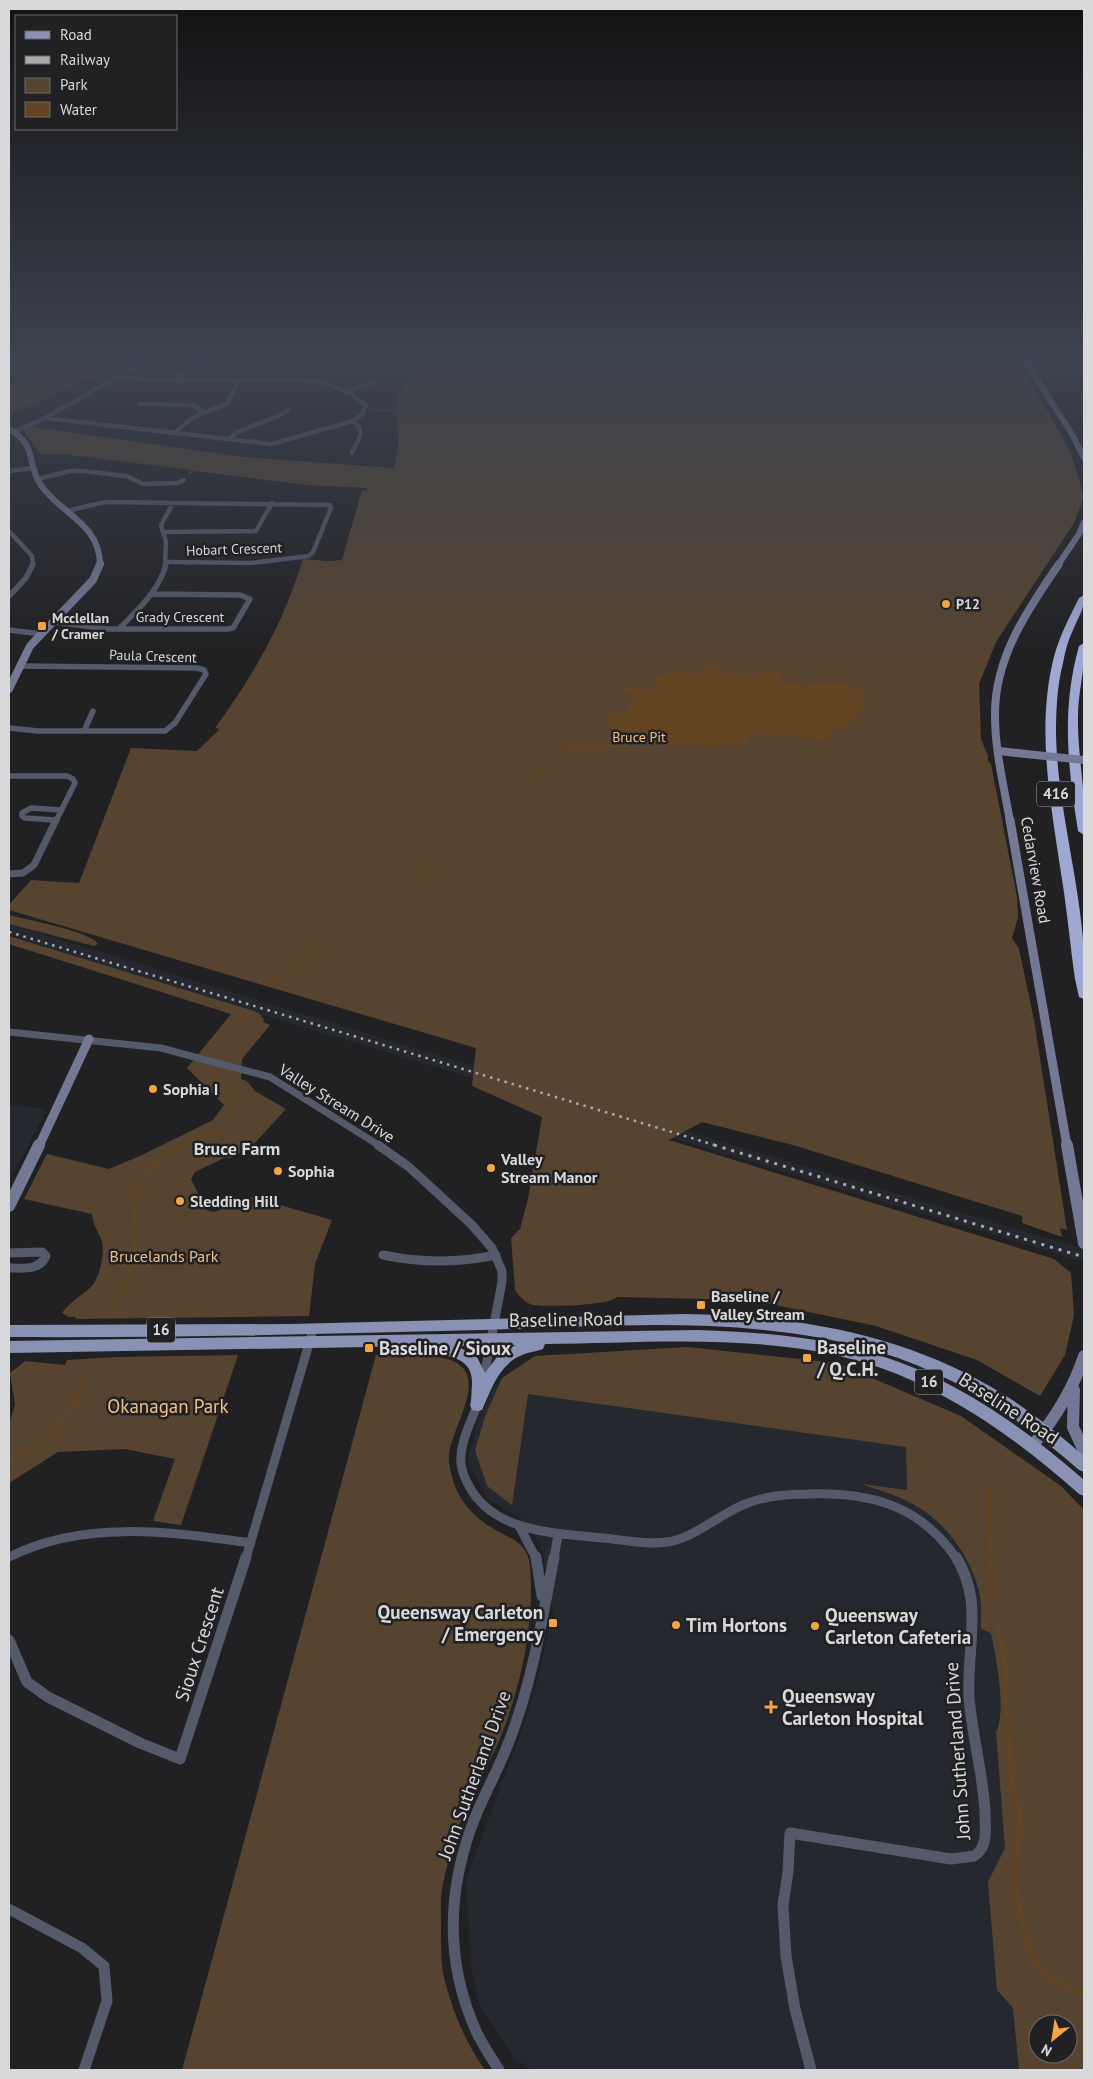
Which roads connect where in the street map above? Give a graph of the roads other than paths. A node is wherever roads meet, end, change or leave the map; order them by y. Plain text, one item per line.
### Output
1 (31, 459) edge
2 (34, 468) junction
3 (9, 471) edge
4 (38, 479) junction
5 (184, 480) dead end
6 (172, 503) junction
7 (272, 503) junction
8 (67, 511) junction
9 (1084, 522) edge
10 (9, 531) edge
11 (164, 532) junction
12 (168, 562) junction
13 (152, 594) junction
14 (9, 596) edge
15 (1084, 598) edge
16 (54, 622) junction
17 (120, 629) junction
18 (9, 630) edge
19 (42, 634) junction
20 (1084, 646) edge
21 (21, 666) junction
22 (9, 690) edge
23 (93, 712) dead end
24 (9, 728) edge
25 (84, 731) junction
26 (999, 751) junction
27 (1084, 760) edge
28 (9, 776) edge
29 (61, 810) junction
30 (55, 820) junction
31 (1084, 831) edge
32 (9, 874) edge
33 (1084, 994) edge
34 (9, 1032) edge
35 (89, 1040) junction
36 (9, 1206) edge
37 (1084, 1243) edge
38 (9, 1253) edge
39 (383, 1255) dead end
40 (496, 1255) junction
41 (9, 1268) edge
42 (495, 1323) junction
43 (9, 1331) edge
44 (312, 1337) junction
45 (584, 1338) junction
46 (492, 1340) junction
47 (394, 1341) junction
48 (9, 1347) edge
49 (1084, 1356) edge
50 (1074, 1385) junction
51 (478, 1405) junction
52 (1044, 1431) junction
53 (1033, 1445) junction
54 (1084, 1451) edge
55 (1084, 1466) edge
56 (1084, 1488) edge
57 (520, 1526) junction
58 (558, 1535) junction
59 (251, 1543) junction
60 (9, 1557) edge
61 (543, 1605) junction
62 (9, 1640) edge
63 (9, 1909) edge
64 (84, 2070) edge
65 (498, 2070) edge
66 (811, 2070) edge

1 - 2 main road
2 - 3 street
2 - 4 main road
4 - 5 street
4 - 8 main road
6 - 7 street, Hobart Crescent
6 - 8 street, Hobart Crescent
6 - 11 street
7 - 11 street
7 - 12 street, Hobart Crescent
8 - 16 main road
9 - 26 main road, Cedarview Road
10 - 14 street
11 - 12 street
12 - 13 street
13 - 17 street
13 - 17 street, Grady Crescent
15 - 33 highway, 416
16 - 17 street, Grady Crescent
16 - 19 main road
18 - 19 street
19 - 21 main road
20 - 31 highway, 416
21 - 22 main road
21 - 25 street, Paula Crescent
23 - 25 street
24 - 25 street, Paula Crescent
26 - 27 main road, bridge
26 - 37 main road, Cedarview Road
28 - 29 street
29 - 30 street
29 - 30 street
30 - 32 street
34 - 35 street, Valley Stream Drive
35 - 36 main road
35 - 40 street, Valley Stream Drive
38 - 41 street
39 - 40 street
40 - 42 street, Valley Stream Drive
42 - 44 main road, Baseline Road / 16
42 - 46 street, Valley Stream Drive
42 - 52 main road, Baseline Road / 16
43 - 44 main road, Baseline Road / 16
44 - 47 main road, Baseline Road / 16
44 - 48 main road, Baseline Road / 16
44 - 59 street, Sioux Crescent
45 - 46 main road, Baseline Road / 16
45 - 51 main road
45 - 53 main road, Baseline Road / 16
46 - 47 main road, Baseline Road / 16
46 - 51 street, John Sutherland Drive
47 - 51 main road
49 - 50 main road
50 - 52 main road
50 - 54 main road
51 - 57 street, John Sutherland Drive
52 - 53 main road
52 - 55 main road, Baseline Road / 16
53 - 56 main road, Baseline Road / 16
57 - 58 street, John Sutherland Drive
57 - 61 street, John Sutherland Drive
58 - 61 street, John Sutherland Drive
58 - 66 street, John Sutherland Drive
59 - 60 street
59 - 62 street, Sioux Crescent
61 - 65 street, John Sutherland Drive
63 - 64 street

